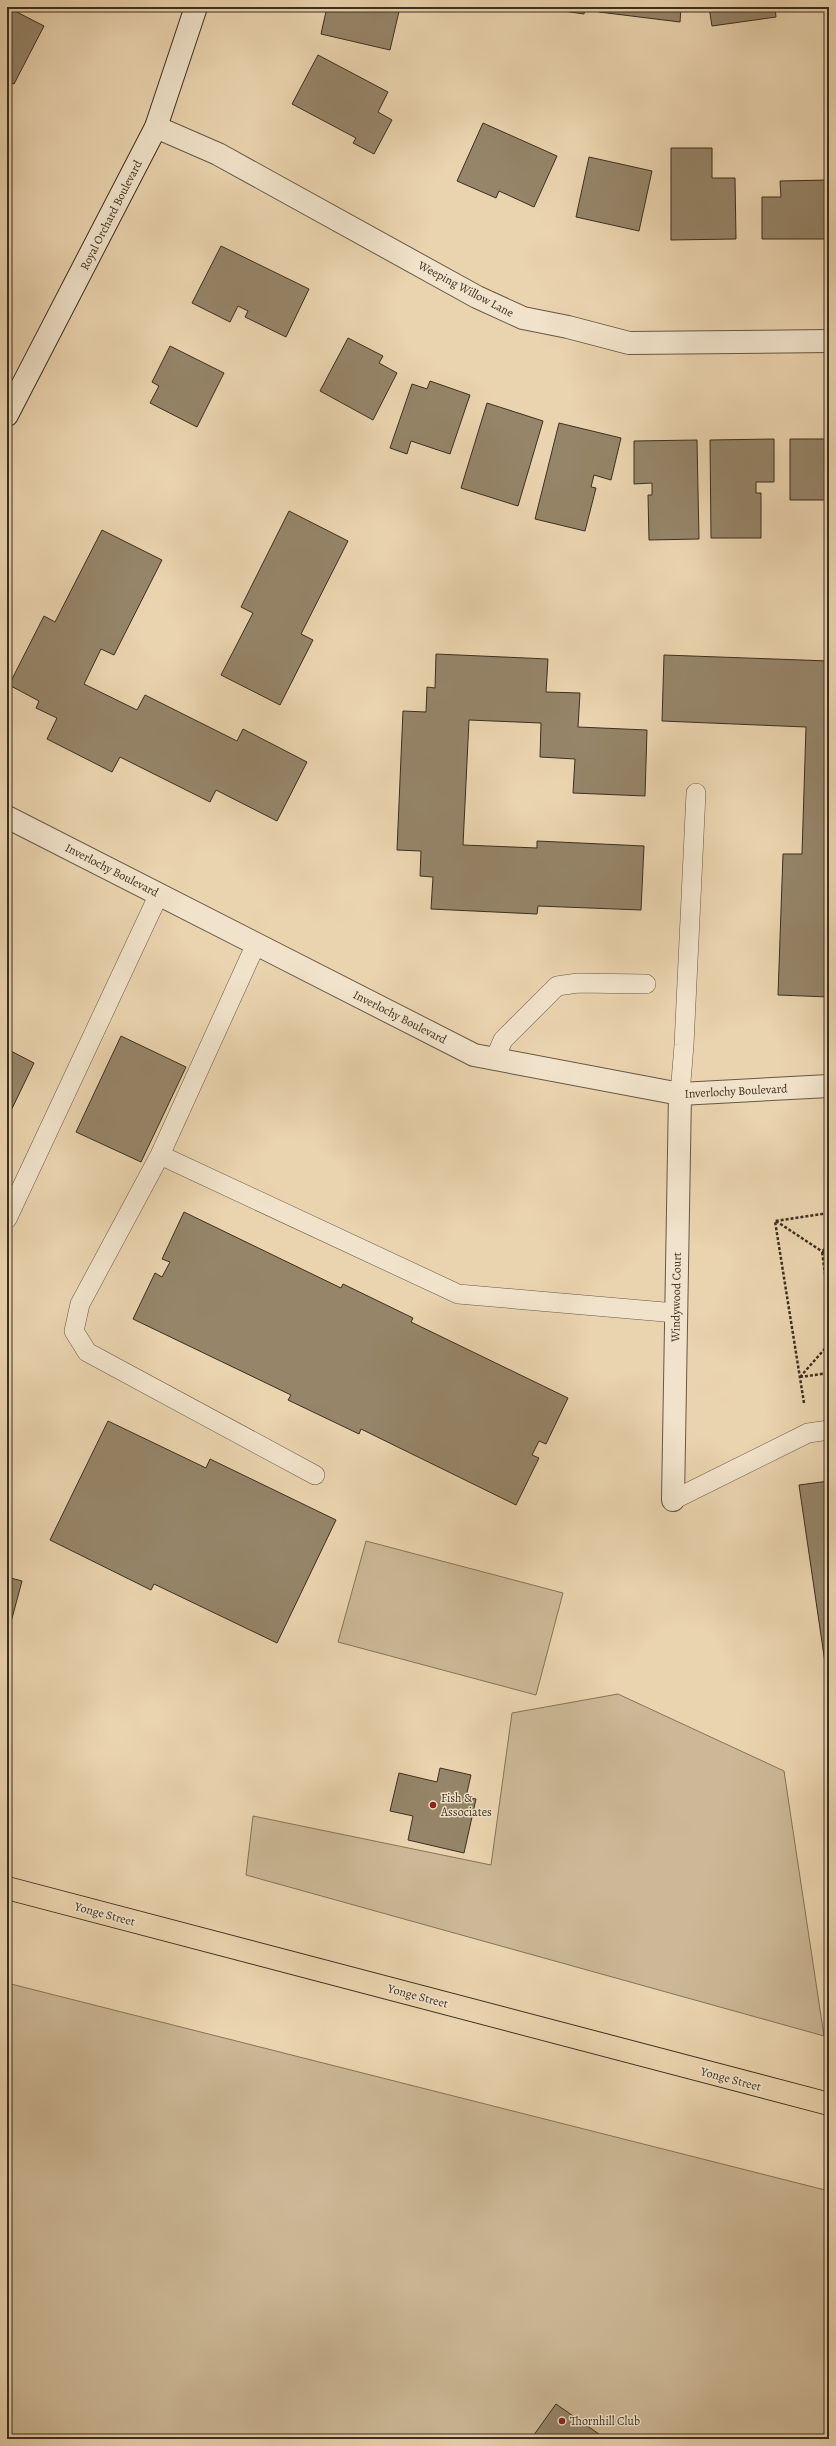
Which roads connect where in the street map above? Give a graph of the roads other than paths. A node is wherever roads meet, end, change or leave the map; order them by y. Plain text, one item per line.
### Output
1 (196, 7) edge
2 (156, 128) junction
3 (829, 341) edge
4 (7, 415) edge
5 (696, 793) dead end
6 (7, 817) edge
7 (159, 894) junction
8 (256, 944) junction
9 (646, 984) dead end
10 (495, 1059) junction
11 (829, 1086) edge
12 (680, 1094) junction
13 (160, 1155) junction
14 (7, 1219) edge
15 (676, 1313) junction
16 (829, 1430) edge
17 (314, 1475) dead end
18 (673, 1500) joint
19 (7, 1888) edge
20 (829, 2104) edge

1 - 2 street, Royal Orchard Boulevard
2 - 3 street, Weeping Willow Lane
2 - 4 street, Royal Orchard Boulevard
5 - 12 lane
6 - 7 street, Inverlochy Boulevard
7 - 8 street, Inverlochy Boulevard
7 - 14 lane
8 - 10 street, Inverlochy Boulevard
8 - 13 lane
9 - 10 lane
10 - 12 street, Inverlochy Boulevard
11 - 12 street, Inverlochy Boulevard
12 - 15 street, Windywood Court
13 - 15 lane
13 - 17 lane
15 - 18 street, Windywood Court
16 - 18 lane
19 - 20 main road, Yonge Street

